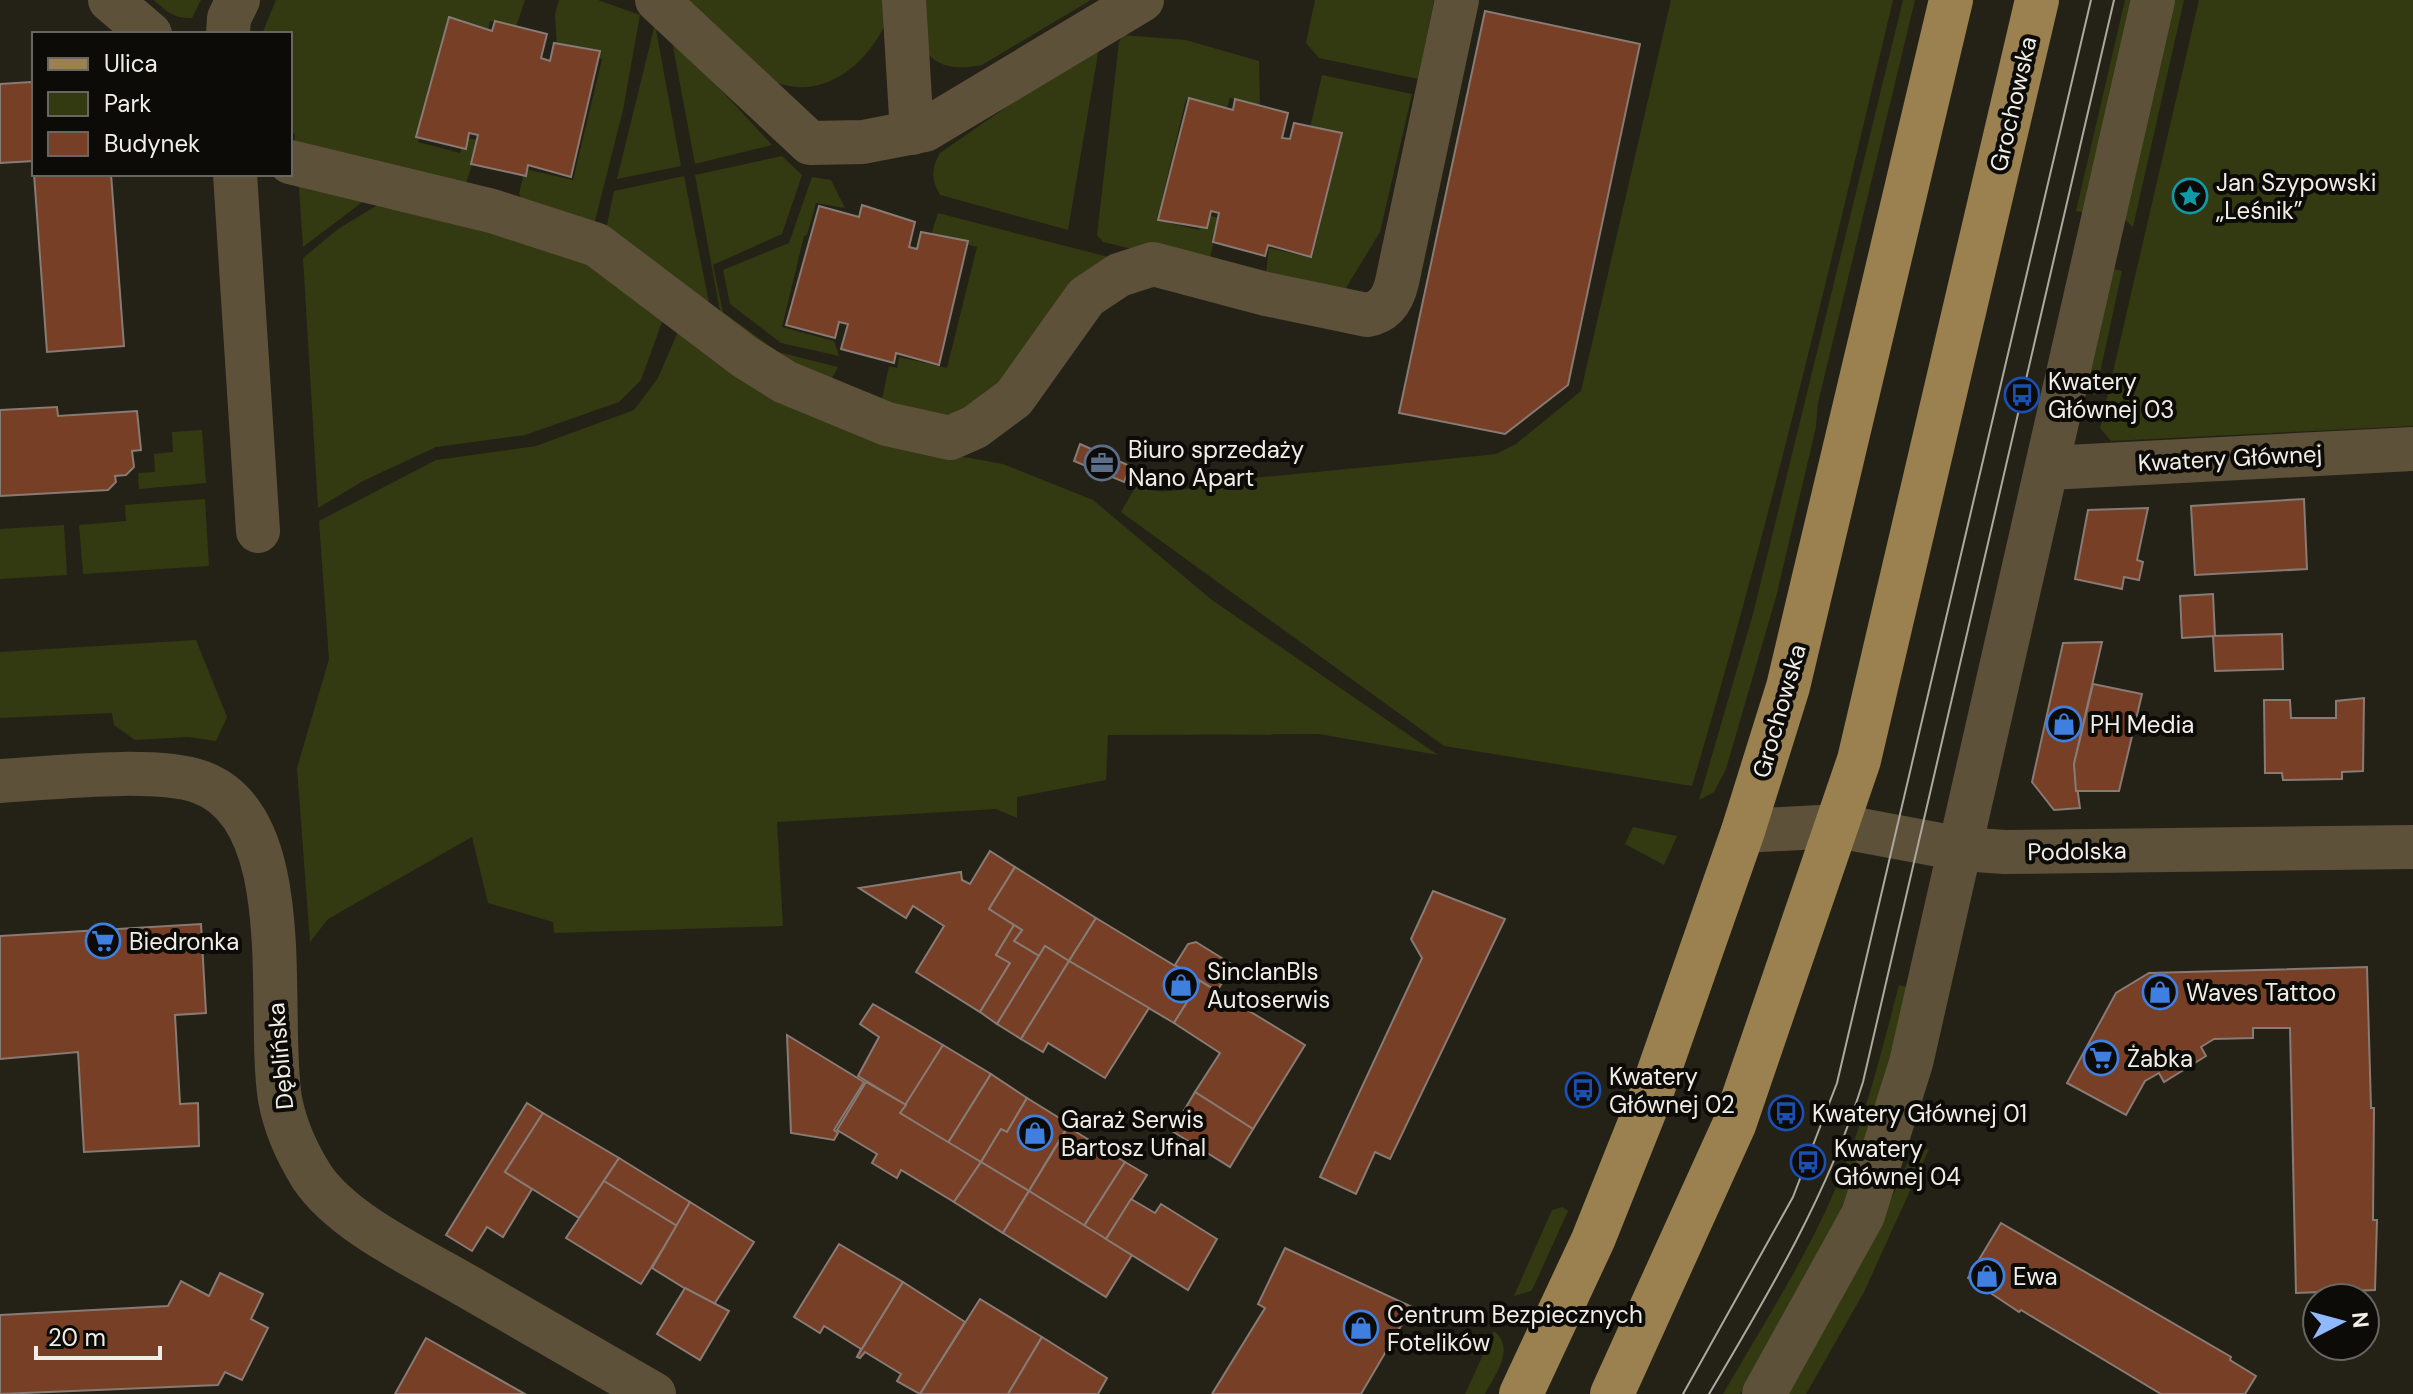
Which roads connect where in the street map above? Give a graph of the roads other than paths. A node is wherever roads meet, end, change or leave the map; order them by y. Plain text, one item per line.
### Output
1 (110, 0) edge
2 (238, 0) edge
3 (657, 0) edge
4 (904, 0) edge
5 (1142, 0) edge
6 (1457, 0) edge
7 (1951, 0) edge
8 (2037, 0) edge
9 (2153, 0) edge
10 (148, 32) edge
11 (228, 32) edge
12 (912, 133) junction
13 (292, 162) edge
14 (235, 176) edge
15 (2413, 449) edge
16 (2048, 468) junction
17 (258, 531) dead end
18 (0, 781) edge
19 (1838, 826) junction
20 (1743, 831) junction
21 (2413, 847) edge
22 (1961, 849) junction
23 (654, 1394) edge
24 (1521, 1394) edge
25 (1612, 1394) edge
26 (1764, 1394) edge

1 - 10 street
2 - 11 street
3 - 12 street
4 - 12 street
5 - 12 street
6 - 13 street
7 - 20 main road, Grochowska
8 - 19 main road, Grochowska
9 - 16 street
14 - 17 street
15 - 16 street, Kwatery Głównej
16 - 22 street
18 - 23 street, Dęblińska
19 - 20 street, Podolska
19 - 22 street, Podolska
19 - 25 main road, Grochowska
20 - 24 main road, Grochowska
21 - 22 street, Podolska
22 - 26 street

